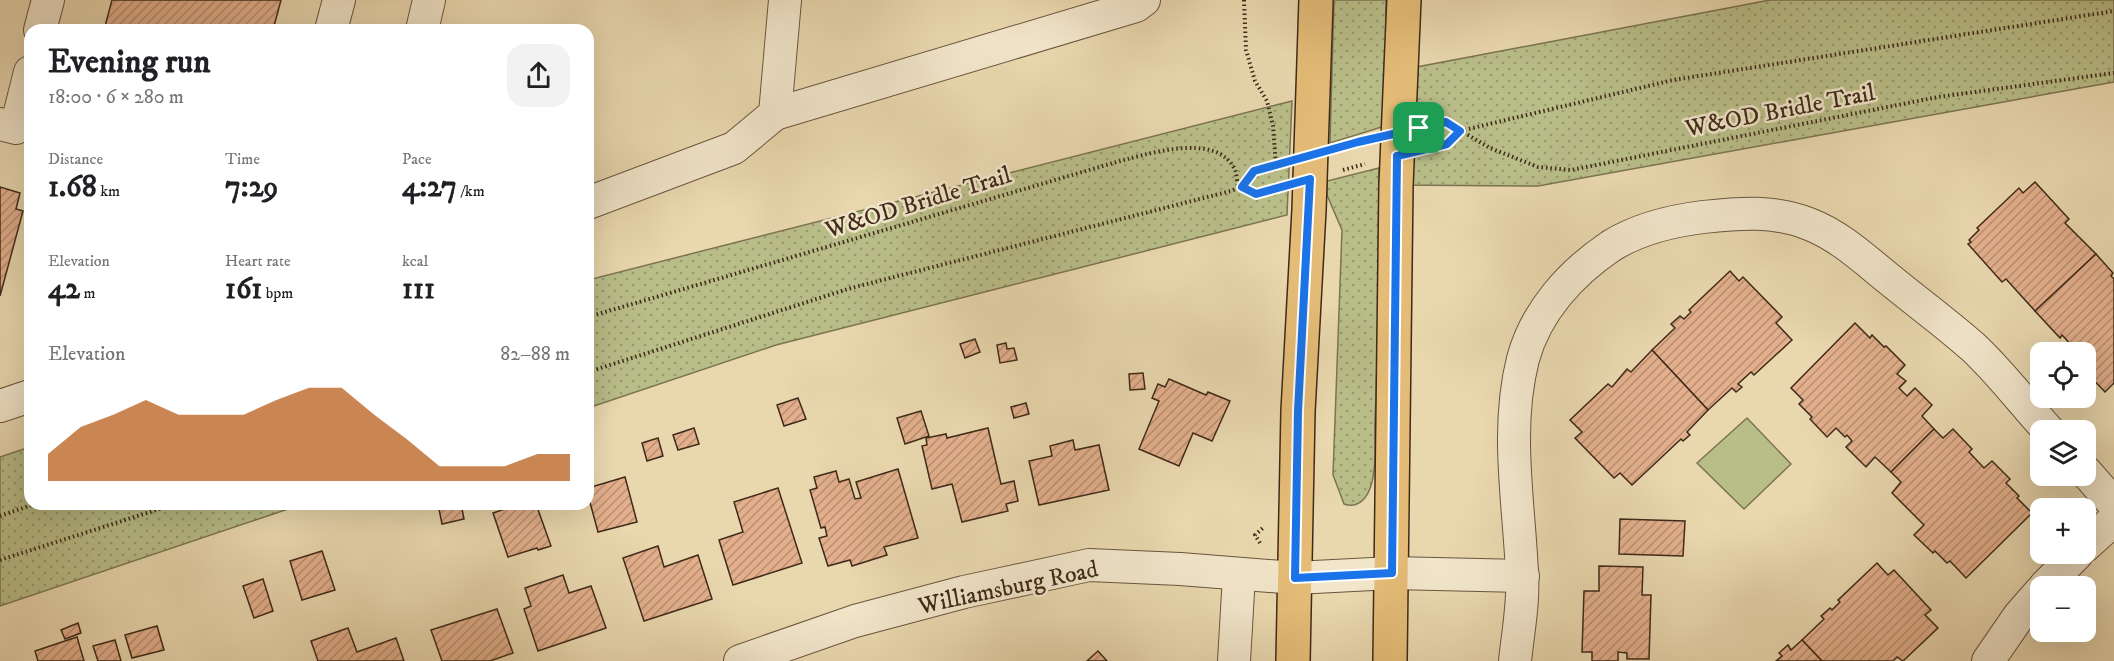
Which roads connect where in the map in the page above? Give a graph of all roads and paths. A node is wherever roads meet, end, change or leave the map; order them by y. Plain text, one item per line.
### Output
1 (48, 0) edge
2 (339, 0) edge
3 (429, 0) edge
4 (785, 0) edge
5 (1144, 0) edge
6 (1244, 0) edge
7 (1316, 0) edge
8 (1404, 0) edge
9 (2114, 11) edge
10 (42, 24) edge
11 (333, 24) edge
12 (423, 24) edge
13 (2114, 73) edge
14 (24, 96) edge
15 (775, 114) junction
16 (0, 124) edge
17 (1460, 131) junction
18 (1409, 142) junction
19 (1276, 165) junction
20 (1297, 171) junction
21 (1240, 188) junction
22 (1280, 198) dead end
23 (594, 201) edge
24 (594, 316) edge
25 (594, 370) edge
26 (24, 398) edge
27 (0, 406) edge
28 (2039, 420) edge
29 (2096, 484) edge
30 (2114, 504) edge
31 (24, 508) edge
32 (156, 510) edge
33 (0, 516) edge
34 (2114, 520) edge
35 (1267, 525) dead end
36 (2096, 536) edge
37 (1260, 543) dead end
38 (0, 560) edge
39 (2067, 564) edge
40 (1392, 573) junction
41 (1239, 575) junction
42 (1523, 576) junction
43 (2055, 576) edge
44 (1295, 578) junction
45 (2030, 603) edge
46 (740, 661) edge
47 (1234, 661) edge
48 (1293, 661) edge
49 (1390, 661) edge
50 (1515, 661) edge
51 (1988, 661) edge

1 - 10 street
2 - 11 street
3 - 12 street
4 - 15 street
5 - 15 street
6 - 19 path
7 - 20 main road
8 - 18 main road
9 - 17 path
13 - 17 path, W&OD Bridle Trail
14 - 16 street
15 - 23 street
17 - 18 path
17 - 18 path
18 - 20 path
18 - 20 path
18 - 40 main road
19 - 20 path
19 - 20 path
19 - 21 path
20 - 21 path
20 - 22 path
20 - 44 main road
21 - 24 path, W&OD Bridle Trail
21 - 25 path
26 - 27 street
28 - 42 street
29 - 30 street
31 - 33 path
32 - 38 path
34 - 36 street
35 - 37 path
39 - 43 street
40 - 42 street, Williamsburg Road
40 - 44 street, Williamsburg Road
40 - 49 main road
41 - 44 street, Williamsburg Road
41 - 46 street, Williamsburg Road
41 - 47 street
42 - 50 street
44 - 48 main road
45 - 51 street

